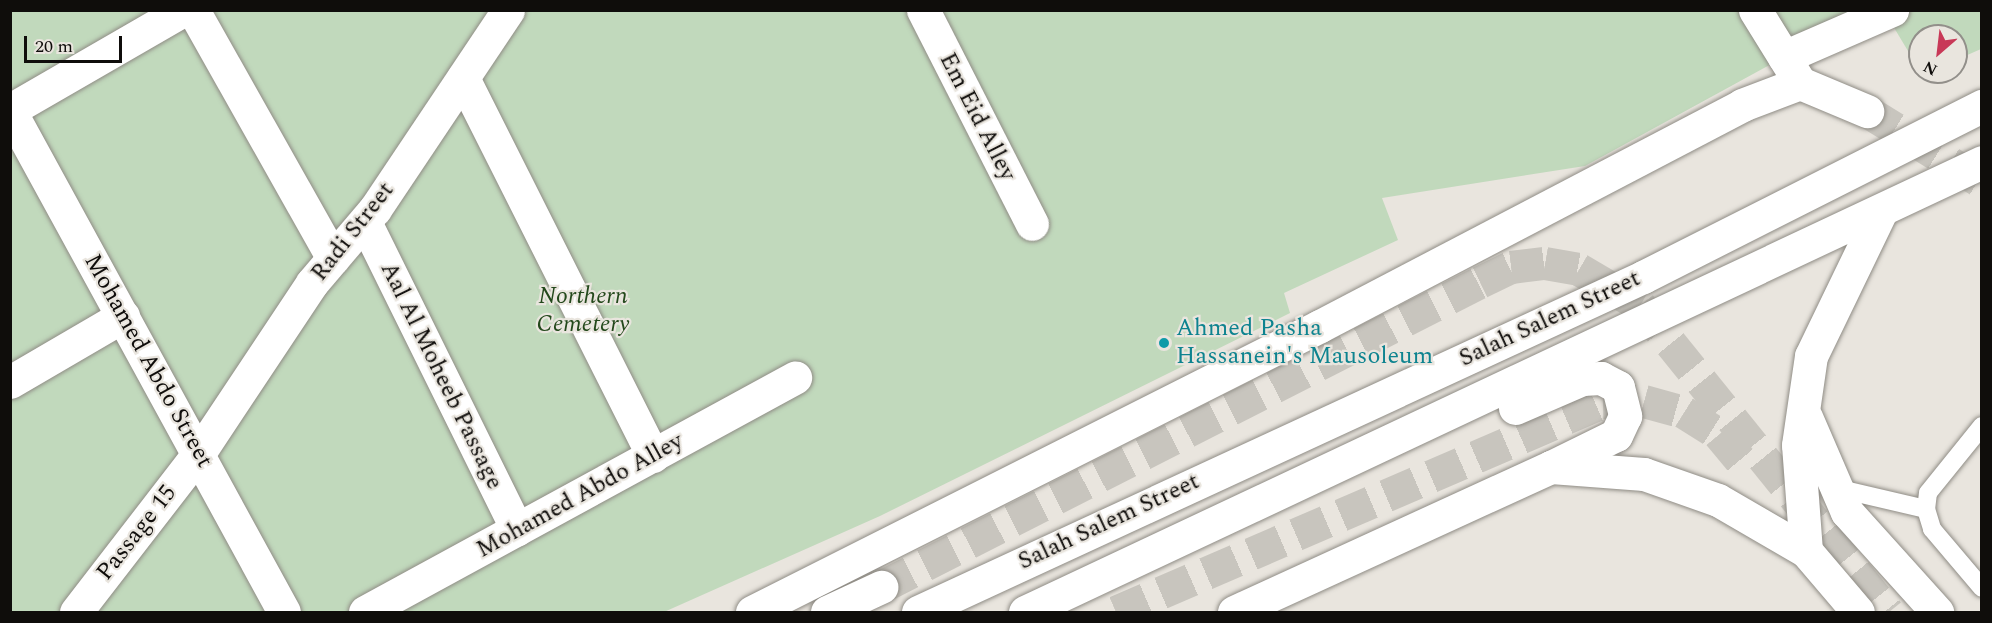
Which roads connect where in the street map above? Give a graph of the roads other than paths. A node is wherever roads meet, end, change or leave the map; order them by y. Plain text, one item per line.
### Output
1 (183, 10) edge
2 (193, 10) edge
3 (508, 10) edge
4 (923, 10) edge
5 (1755, 10) edge
6 (1892, 10) edge
7 (1792, 70) junction
8 (463, 78) junction
9 (1982, 106) edge
10 (10, 110) edge
11 (1867, 111) tunnel mouth
12 (1982, 162) edge
13 (1881, 212) junction
14 (365, 222) junction
15 (1032, 224) dead end
16 (333, 258) junction
17 (123, 316) junction
18 (795, 378) dead end
19 (10, 382) edge
20 (1803, 409) junction
21 (1982, 426) edge
22 (1372, 452) junction
23 (199, 453) junction
24 (653, 456) junction
25 (1551, 467) junction
26 (1836, 488) junction
27 (1926, 509) junction
28 (517, 530) junction
29 (1806, 551) junction
30 (880, 586) tunnel mouth
31 (1982, 588) edge
32 (76, 612) edge
33 (284, 612) edge
34 (365, 612) edge
35 (752, 612) edge
36 (827, 612) edge
37 (918, 612) edge
38 (1025, 612) edge
39 (1234, 612) edge
40 (1858, 612) edge
41 (1937, 612) edge

1 - 10 main road
2 - 16 main road
3 - 8 main road, Radi Street
4 - 15 main road, Em Eid Alley
5 - 7 main road
6 - 7 main road
7 - 11 main road
7 - 35 main road
8 - 14 main road, Radi Street
8 - 24 main road
9 - 37 main road, Salah Salem Street
10 - 17 main road, Mohamed Abdo Street
12 - 13 main road, Salah Salem Street
13 - 20 main road
13 - 22 main road, Salah Salem Street
14 - 16 main road, Radi Street
14 - 28 main road, Aal Al Moheeb Passage
16 - 23 main road, Radi Street
17 - 19 main road
17 - 23 main road, Mohamed Abdo Street
18 - 24 main road, Mohamed Abdo Alley
20 - 26 main road
20 - 29 main road
21 - 27 lane
22 - 25 main road
22 - 38 main road, Salah Salem Street
23 - 32 main road, Passage 15
23 - 33 main road, Mohamed Abdo Street
24 - 28 main road, Mohamed Abdo Alley
25 - 29 main road
25 - 39 main road
26 - 27 lane
26 - 41 main road
27 - 31 lane
28 - 34 main road, Mohamed Abdo Alley
29 - 40 main road
30 - 36 main road

